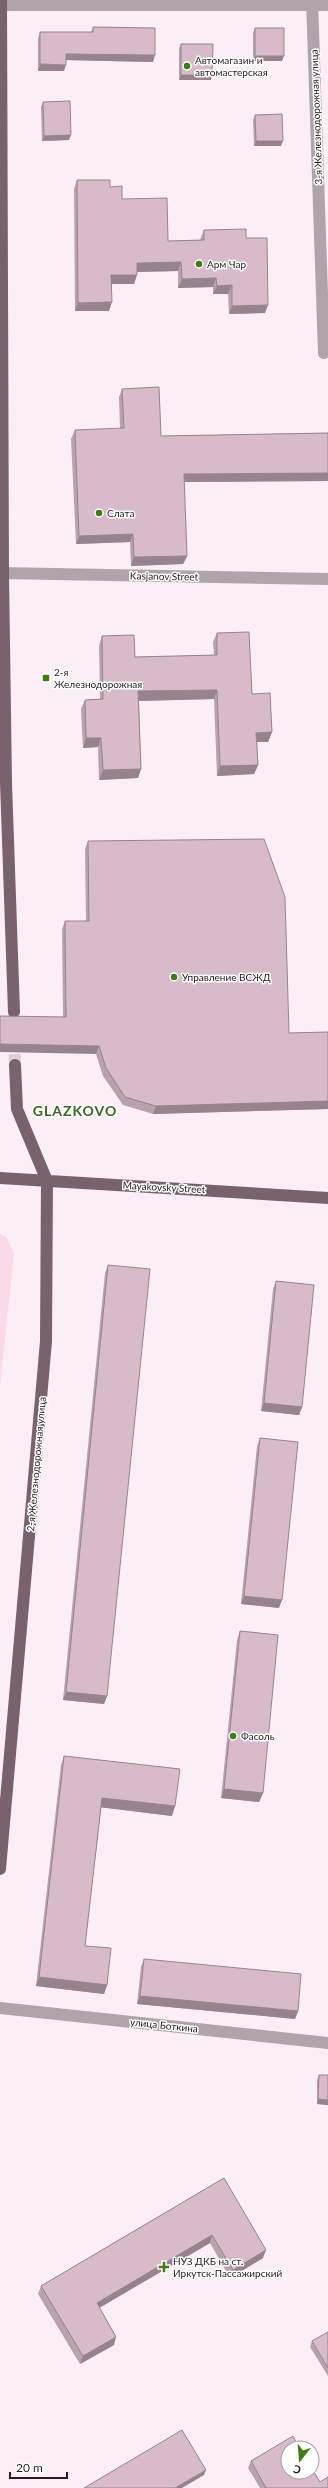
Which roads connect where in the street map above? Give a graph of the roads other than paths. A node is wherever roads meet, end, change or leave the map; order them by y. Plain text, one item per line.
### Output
1 (1, 3) edge
2 (312, 3) edge
3 (328, 5) edge
4 (324, 353) dead end
5 (2, 573) edge
6 (328, 579) edge
7 (14, 1012) dead end
8 (15, 1065) tunnel mouth
9 (0, 1178) edge
10 (47, 1182) junction
11 (328, 1198) edge
12 (0, 1869) edge
13 (0, 2008) edge
14 (328, 2043) edge

1 - 2 street
1 - 5 main road
2 - 3 street
2 - 4 street, 3-я Железнодорожная улица
5 - 6 street, Kasjanov Street
5 - 7 main road
8 - 10 main road, 2-я Железнодорожная улица
9 - 10 main road, Mayakovsky Street
10 - 11 main road, Mayakovsky Street
10 - 12 main road, 2-я Железнодорожная улица
13 - 14 street, улица Боткина

